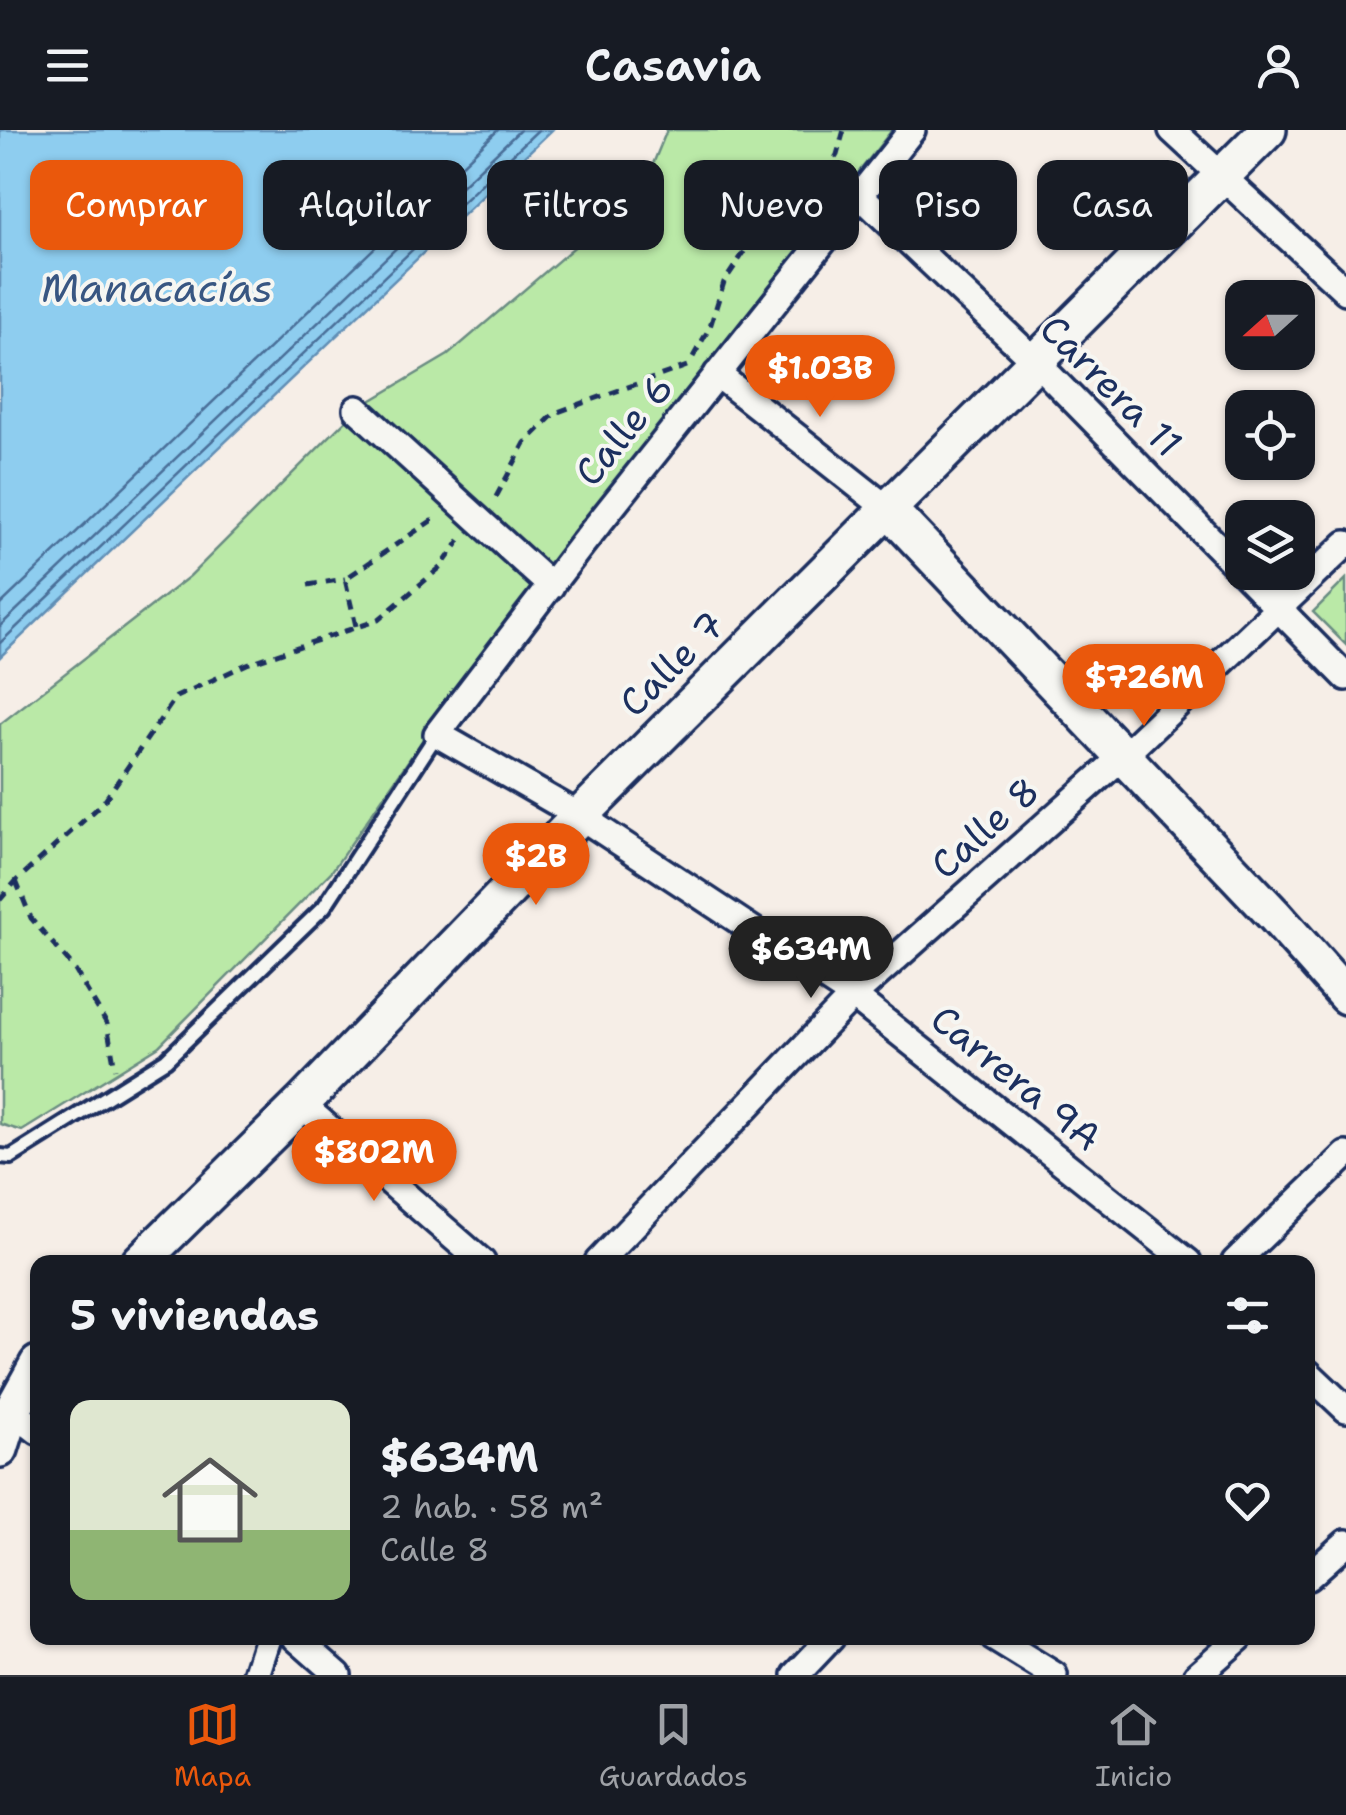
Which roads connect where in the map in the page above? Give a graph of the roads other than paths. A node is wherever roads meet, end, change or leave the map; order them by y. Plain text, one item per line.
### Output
1 (912, 130) edge
2 (1172, 130) edge
3 (1268, 130) edge
4 (1222, 176) junction
5 (860, 195) junction
6 (1346, 290) edge
7 (1037, 363) junction
8 (717, 374) junction
9 (356, 409) dead end
10 (889, 510) junction
11 (1346, 544) edge
12 (550, 586) junction
13 (1277, 610) junction
14 (1346, 677) edge
15 (438, 734) junction
16 (1124, 755) junction
17 (580, 816) junction
18 (854, 996) junction
19 (1346, 996) edge
20 (301, 1104) junction
21 (1346, 1155) edge
22 (0, 1156) edge
23 (147, 1255) edge
24 (474, 1255) edge
25 (605, 1255) edge
26 (1179, 1255) edge
27 (1242, 1255) edge
28 (1315, 1379) edge
29 (30, 1385) edge
30 (1346, 1409) edge
31 (16, 1422) edge
32 (0, 1449) edge
33 (1346, 1543) edge
34 (1315, 1571) edge
35 (266, 1645) edge
36 (304, 1645) edge
37 (824, 1645) edge
38 (1005, 1645) edge
39 (1232, 1645) edge
40 (256, 1675) edge
41 (338, 1675) edge
42 (796, 1675) edge
43 (1054, 1675) edge
44 (1197, 1675) edge

1 - 5 street, Calle 6
2 - 4 street
3 - 4 street, Calle 7
4 - 6 street
4 - 7 street, Calle 7
5 - 7 street, Carrera 11
5 - 8 street, Calle 6
7 - 10 street, Calle 7
7 - 13 street, Carrera 11
8 - 10 street
8 - 12 street, Calle 6
9 - 12 street
10 - 16 street
10 - 17 street, Calle 7
11 - 13 street, Calle 8
12 - 15 street, Calle 6
13 - 14 street, Carrera 11
13 - 16 street, Calle 8
15 - 17 street, Carrera 9A
15 - 22 lane
16 - 18 street, Calle 8
16 - 19 street
17 - 18 street, Carrera 9A
17 - 20 street, Calle 7
18 - 25 street, Calle 8
18 - 26 street, Carrera 9A
20 - 23 street, Calle 7
20 - 24 street
21 - 27 street
28 - 30 street
29 - 31 street
31 - 32 street
33 - 34 street
35 - 40 street
36 - 41 street
37 - 42 street
38 - 43 street
39 - 44 street

